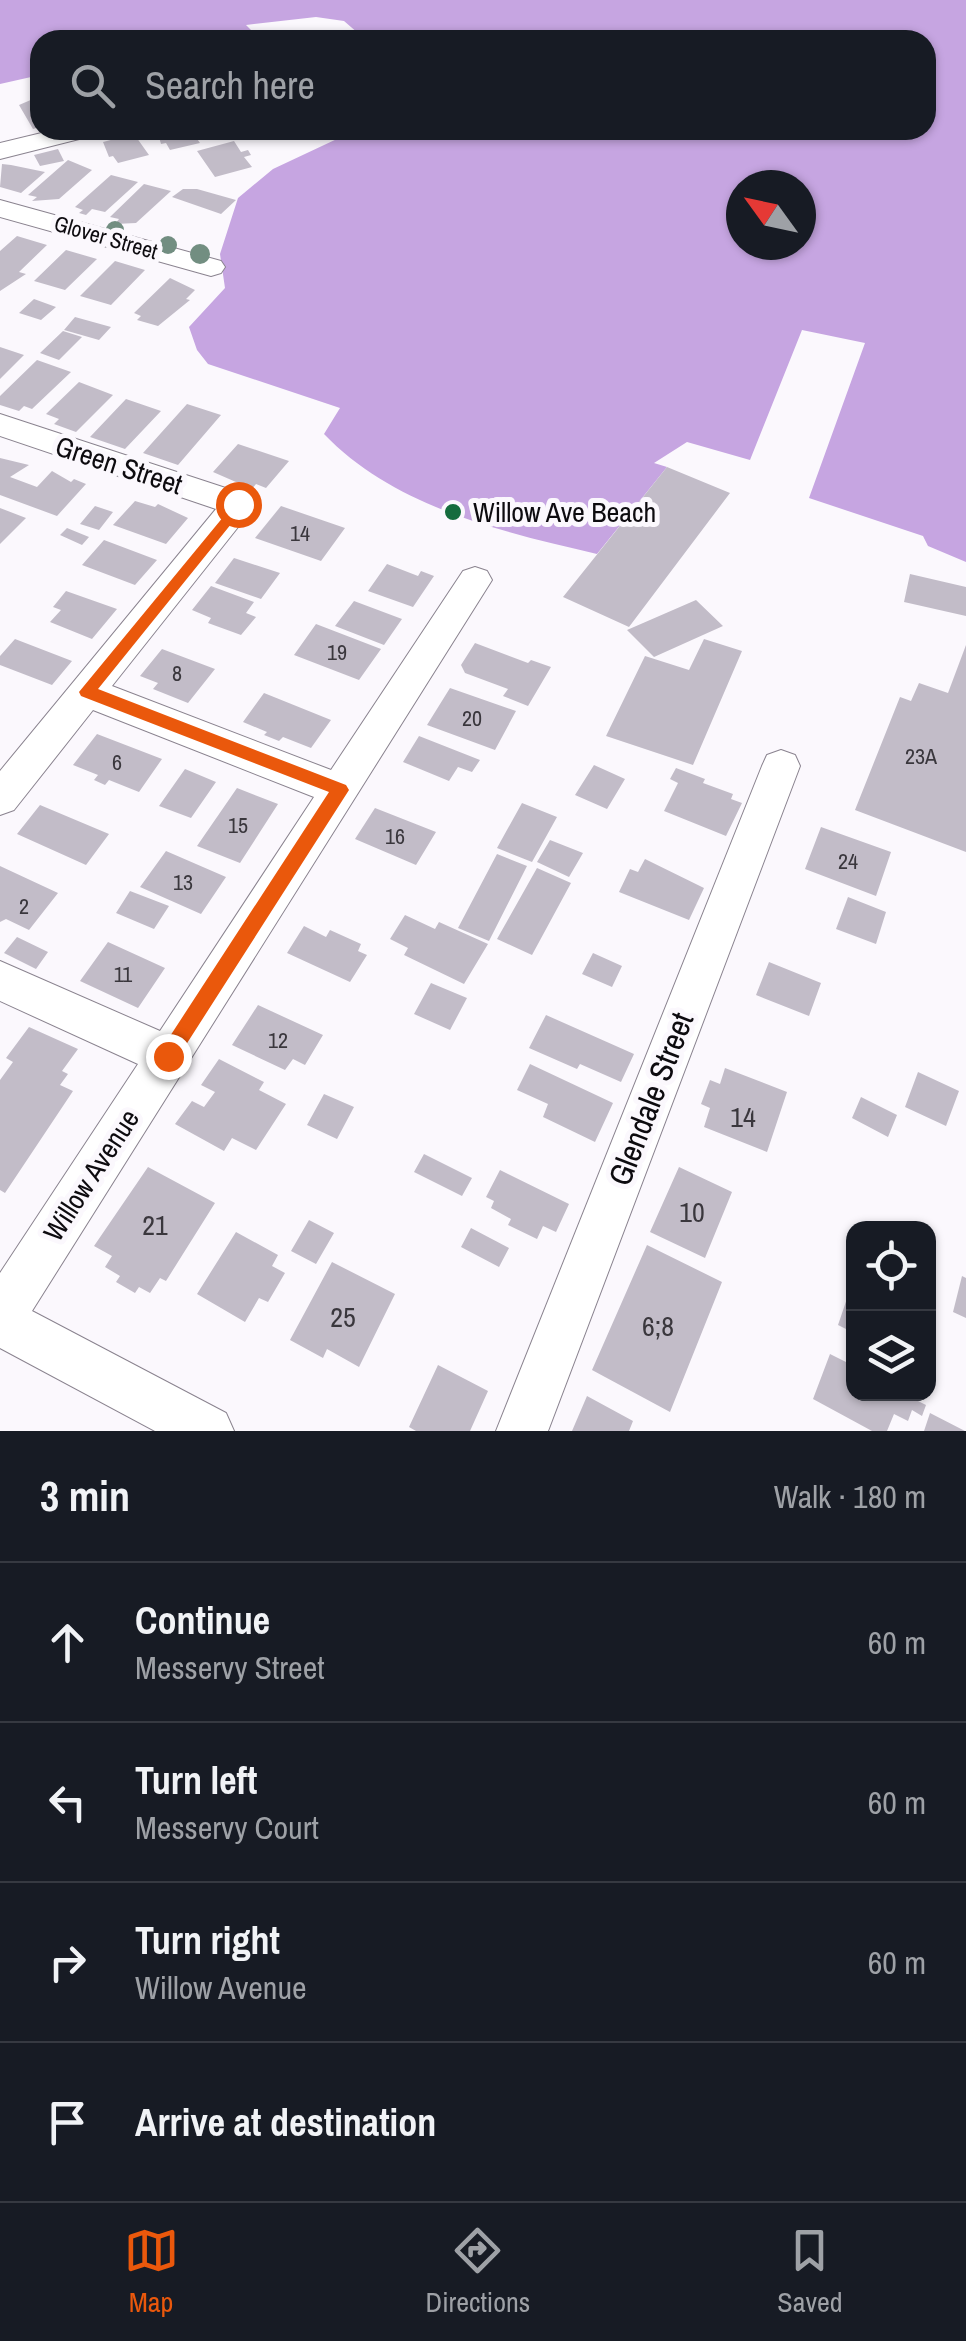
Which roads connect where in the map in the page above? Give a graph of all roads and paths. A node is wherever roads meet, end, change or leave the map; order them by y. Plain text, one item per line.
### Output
1 (45, 140) edge
2 (0, 151) edge
3 (0, 208) edge
4 (211, 268) dead end
5 (0, 425) edge
6 (475, 580) dead end
7 (87, 692) junction
8 (781, 766) dead end
9 (340, 790) junction
10 (0, 799) edge
11 (0, 980) edge
12 (168, 1056) junction
13 (0, 1319) edge
14 (208, 1431) edge
15 (522, 1431) edge

1 - 2 street
3 - 4 street, Glover Street
5 - 7 street, Green Street
6 - 9 street, Willow Avenue
7 - 9 street
7 - 10 street
8 - 15 street, Glendale Street
9 - 12 street, Willow Avenue
11 - 12 street
12 - 13 street, Willow Avenue
13 - 14 street

